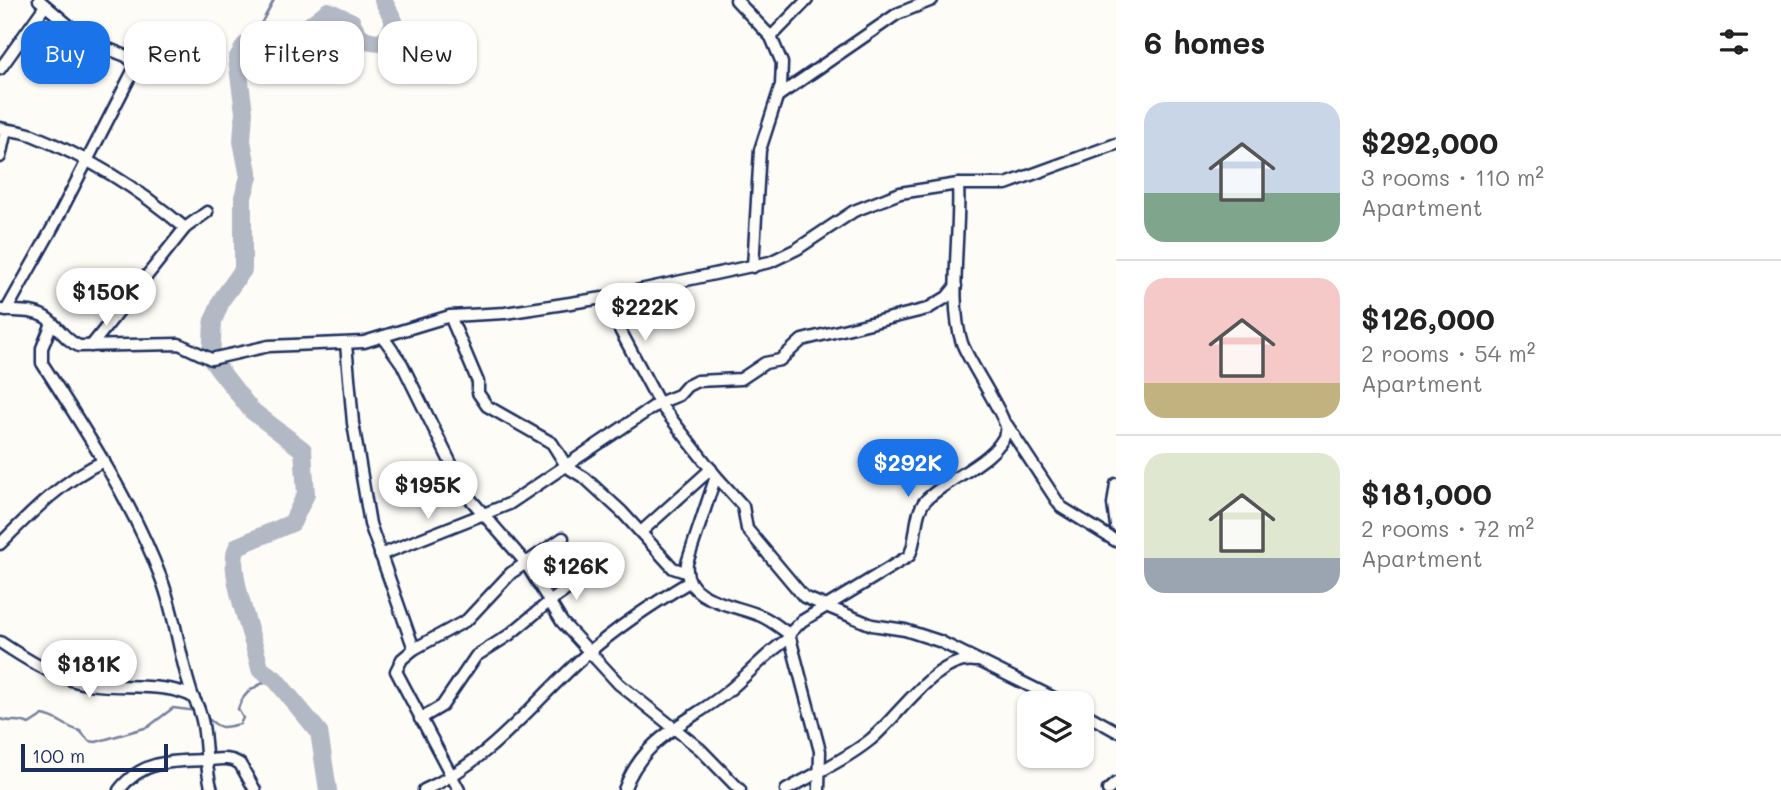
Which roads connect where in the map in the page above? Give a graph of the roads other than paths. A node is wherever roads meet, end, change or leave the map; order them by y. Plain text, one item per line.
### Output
1 (736, 0) edge
2 (807, 0) edge
3 (932, 0) edge
4 (42, 3) edge
5 (771, 37) junction
6 (0, 69) edge
7 (778, 96) junction
8 (3, 129) edge
9 (1116, 144) edge
10 (0, 157) edge
11 (88, 159) junction
12 (958, 184) junction
13 (207, 212) dead end
14 (185, 228) junction
15 (753, 267) junction
16 (956, 286) junction
17 (603, 298) junction
18 (3, 310) edge
19 (450, 316) junction
20 (51, 323) junction
21 (383, 337) junction
22 (346, 344) junction
23 (91, 346) junction
24 (659, 403) junction
25 (1007, 425) junction
26 (104, 461) junction
27 (567, 467) junction
28 (713, 472) junction
29 (1116, 484) edge
30 (486, 515) junction
31 (1116, 526) edge
32 (641, 532) junction
33 (563, 538) dead end
34 (1116, 541) edge
35 (0, 544) edge
36 (380, 555) junction
37 (525, 562) junction
38 (585, 577) dead end
39 (687, 577) junction
40 (549, 602) junction
41 (826, 606) junction
42 (789, 636) junction
43 (0, 642) edge
44 (414, 649) junction
45 (589, 652) junction
46 (979, 662) junction
47 (1039, 691) edge
48 (193, 697) junction
49 (420, 719) junction
50 (1094, 719) edge
51 (672, 727) junction
52 (1116, 731) edge
53 (205, 760) junction
54 (818, 773) junction
55 (454, 777) junction
56 (1116, 783) edge
57 (120, 790) edge
58 (212, 790) edge
59 (255, 790) edge
60 (424, 790) edge
61 (459, 790) edge
62 (624, 790) edge
63 (740, 790) edge
64 (786, 790) edge
65 (819, 790) edge
66 (1108, 790) edge

1 - 5 street
2 - 5 street
3 - 7 street
4 - 6 street
4 - 11 street
5 - 7 street
7 - 15 street
8 - 10 street
8 - 11 street
9 - 12 street
11 - 14 street
11 - 18 street
12 - 15 street
12 - 16 street
13 - 14 street
14 - 23 street
15 - 17 street
16 - 24 street
16 - 25 street
17 - 19 street
17 - 24 street
18 - 20 street
19 - 21 street
19 - 27 street
20 - 23 street
20 - 26 street
21 - 22 street
21 - 30 street
22 - 23 street
22 - 36 street
24 - 27 street
24 - 28 street
25 - 34 street
25 - 41 street
26 - 35 street
26 - 48 street
27 - 30 street
27 - 32 street
28 - 32 street
28 - 39 street
28 - 41 street
29 - 31 street
30 - 36 street
30 - 37 street
32 - 39 street
33 - 37 street
36 - 44 street
37 - 40 street
37 - 44 street
38 - 40 street
39 - 42 street
39 - 45 street
40 - 45 street
40 - 49 street
41 - 42 street
41 - 46 street
42 - 51 street
42 - 54 street
43 - 48 street
44 - 49 street
45 - 51 street
45 - 55 street
46 - 47 street
46 - 54 street
48 - 53 street
49 - 55 street
50 - 52 street
51 - 62 street
51 - 63 street
53 - 57 street
53 - 58 street
53 - 59 street
54 - 64 street
54 - 65 street
55 - 60 street
55 - 61 street
56 - 66 street

